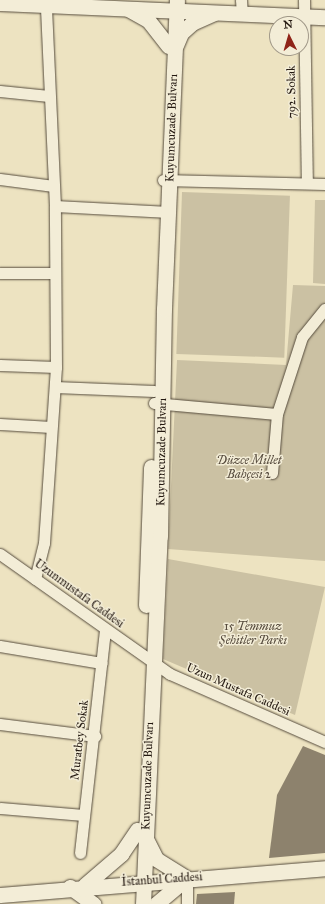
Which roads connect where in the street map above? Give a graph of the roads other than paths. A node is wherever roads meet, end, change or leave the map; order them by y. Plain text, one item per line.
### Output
1 (202, 0) edge
2 (304, 0) edge
3 (0, 2) edge
4 (55, 3) edge
5 (128, 4) edge
6 (173, 4) edge
7 (242, 7) edge
8 (217, 12) junction
9 (304, 16) joint
10 (309, 16) edge
11 (325, 17) edge
12 (171, 47) junction
13 (305, 56) edge
14 (0, 91) edge
15 (49, 96) junction
16 (0, 179) edge
17 (166, 180) junction
18 (307, 183) junction
19 (325, 184) edge
20 (54, 186) junction
21 (55, 206) junction
22 (165, 211) junction
23 (0, 273) edge
24 (54, 273) junction
25 (325, 309) edge
26 (0, 365) edge
27 (56, 367) junction
28 (55, 387) junction
29 (157, 399) junction
30 (277, 414) junction
31 (0, 424) edge
32 (51, 427) junction
33 (272, 473) dead end
34 (0, 554) edge
35 (35, 579) junction
36 (105, 630) junction
37 (0, 646) edge
38 (148, 658) junction
39 (102, 663) junction
40 (0, 724) edge
41 (95, 736) junction
42 (325, 742) edge
43 (0, 808) edge
44 (84, 814) junction
45 (141, 834) junction
46 (80, 853) dead end
47 (325, 868) edge
48 (187, 878) junction
49 (140, 882) junction
50 (77, 887) junction
51 (0, 896) edge
52 (93, 904) edge
53 (134, 904) edge
54 (144, 904) edge
55 (156, 904) edge
56 (187, 904) edge

1 - 8 main road
2 - 9 street, 792. Sokak
3 - 4 main road
4 - 5 main road
4 - 15 street
5 - 6 main road
5 - 12 main road
6 - 8 main road
6 - 12 main road, Kuyumcuzade Bulvarı
7 - 8 main road
7 - 9 main road
8 - 12 main road
10 - 11 main road
12 - 17 main road, Kuyumcuzade Bulvarı
13 - 18 street, 792. Sokak
14 - 15 street
15 - 20 street
16 - 20 street
17 - 18 street
17 - 22 main road, Kuyumcuzade Bulvarı
18 - 19 street
20 - 21 street
21 - 22 street
21 - 24 street
22 - 29 main road, Kuyumcuzade Bulvarı
23 - 24 street
24 - 27 street
25 - 30 street
26 - 27 street
27 - 28 street
28 - 29 street
28 - 32 street
29 - 30 street
29 - 38 main road, Kuyumcuzade Bulvarı
30 - 33 street
31 - 32 street
32 - 35 street
34 - 35 street, Uzunmustafa Caddesi
35 - 36 street, Uzunmustafa Caddesi
36 - 38 street, Uzunmustafa Caddesi
36 - 39 street, Muratbey Sokak
37 - 39 street
38 - 42 street, Uzun Mustafa Caddesi
38 - 45 main road, Kuyumcuzade Bulvarı
39 - 41 street, Muratbey Sokak
40 - 41 street
41 - 44 street, Muratbey Sokak
43 - 44 street
44 - 46 street, Muratbey Sokak
45 - 48 main road
45 - 49 main road, Kuyumcuzade Bulvarı
45 - 50 main road
47 - 48 main road, İstanbul Caddesi
48 - 49 main road, İstanbul Caddesi
48 - 55 main road
48 - 56 street
49 - 50 main road, İstanbul Caddesi
49 - 53 main road, Kuyumcuzade Bulvarı
49 - 54 main road, Kuyumcuzade Bulvarı
50 - 51 main road, İstanbul Caddesi
50 - 52 main road

